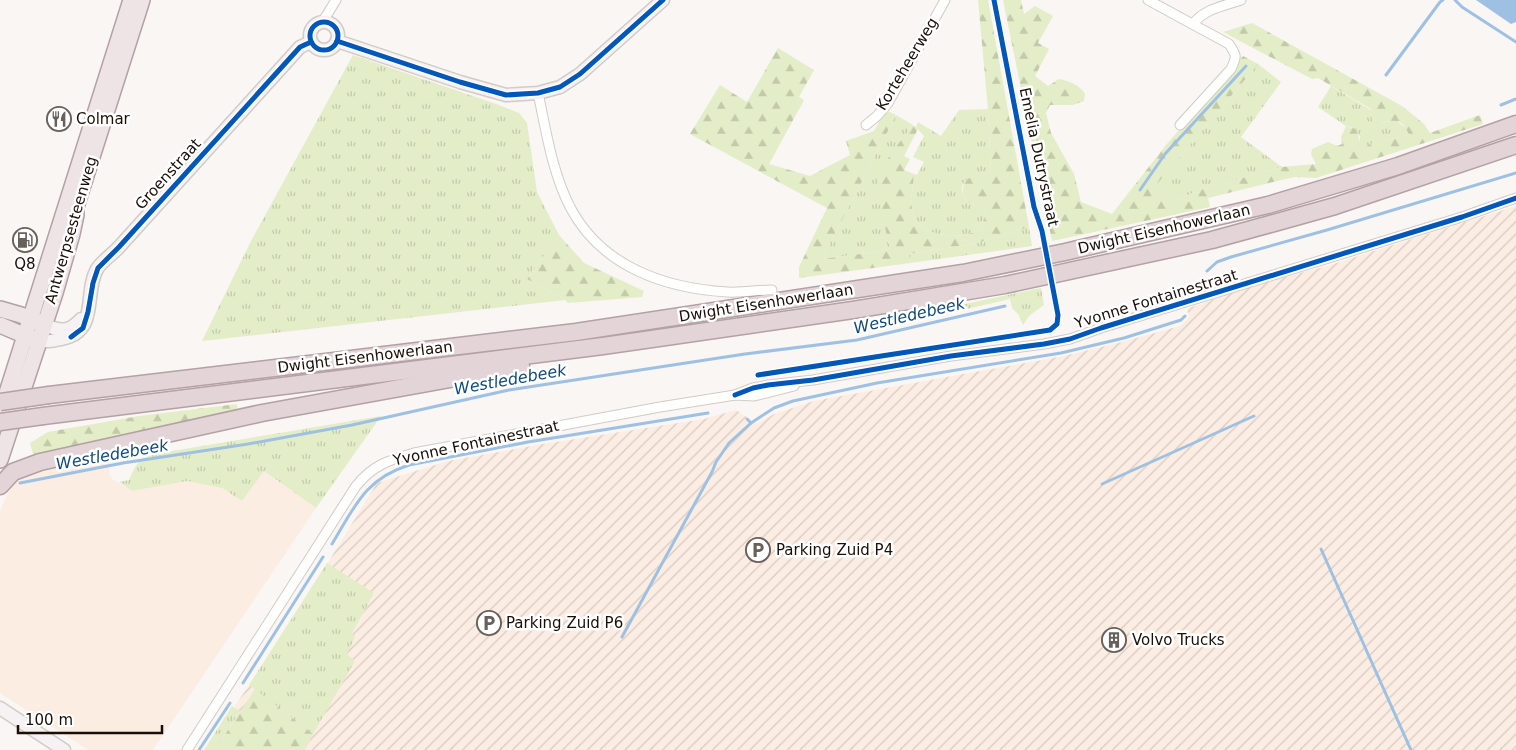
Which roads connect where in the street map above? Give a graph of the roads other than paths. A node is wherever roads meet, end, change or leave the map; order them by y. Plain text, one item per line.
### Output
1 (130, 0) edge
2 (142, 0) edge
3 (336, 0) edge
4 (663, 0) edge
5 (945, 0) edge
6 (1148, 0) edge
7 (1241, 0) edge
8 (323, 21) junction
9 (1193, 24) junction
10 (337, 41) junction
11 (311, 42) junction
12 (538, 93) junction
13 (1516, 124) edge
14 (866, 125) dead end
15 (1180, 125) dead end
16 (1516, 145) edge
17 (1516, 198) edge
18 (772, 290) dead end
19 (0, 309) edge
20 (88, 312) junction
21 (29, 319) junction
22 (0, 325) edge
23 (44, 325) junction
24 (31, 338) junction
25 (603, 346) junction
26 (0, 402) edge
27 (0, 414) edge
28 (0, 422) edge
29 (0, 460) edge
30 (0, 486) edge
31 (0, 708) edge
32 (64, 750) edge
33 (187, 750) edge

1 - 21 main road, Antwerpsesteenweg
2 - 23 main road, Antwerpsesteenweg
3 - 8 street
4 - 12 street
5 - 14 street, Korteheerweg
6 - 9 street
7 - 9 street
8 - 10 street
8 - 11 street
9 - 15 street
10 - 11 street
10 - 12 street
11 - 20 street, Groenstraat
12 - 18 street
13 - 26 highway, Dwight Eisenhowerlaan, bridge
16 - 25 highway, Dwight Eisenhowerlaan
17 - 33 street, Yvonne Fontainestraat
19 - 21 main road
20 - 23 street
20 - 24 street, Groenstraat
21 - 23 main road
21 - 24 main road, Antwerpsesteenweg
22 - 24 main road
23 - 24 main road, Antwerpsesteenweg
24 - 27 main road, Antwerpsesteenweg
24 - 29 main road, Antwerpsesteenweg
25 - 28 highway, Dwight Eisenhowerlaan, bridge
25 - 30 highway
31 - 32 street

